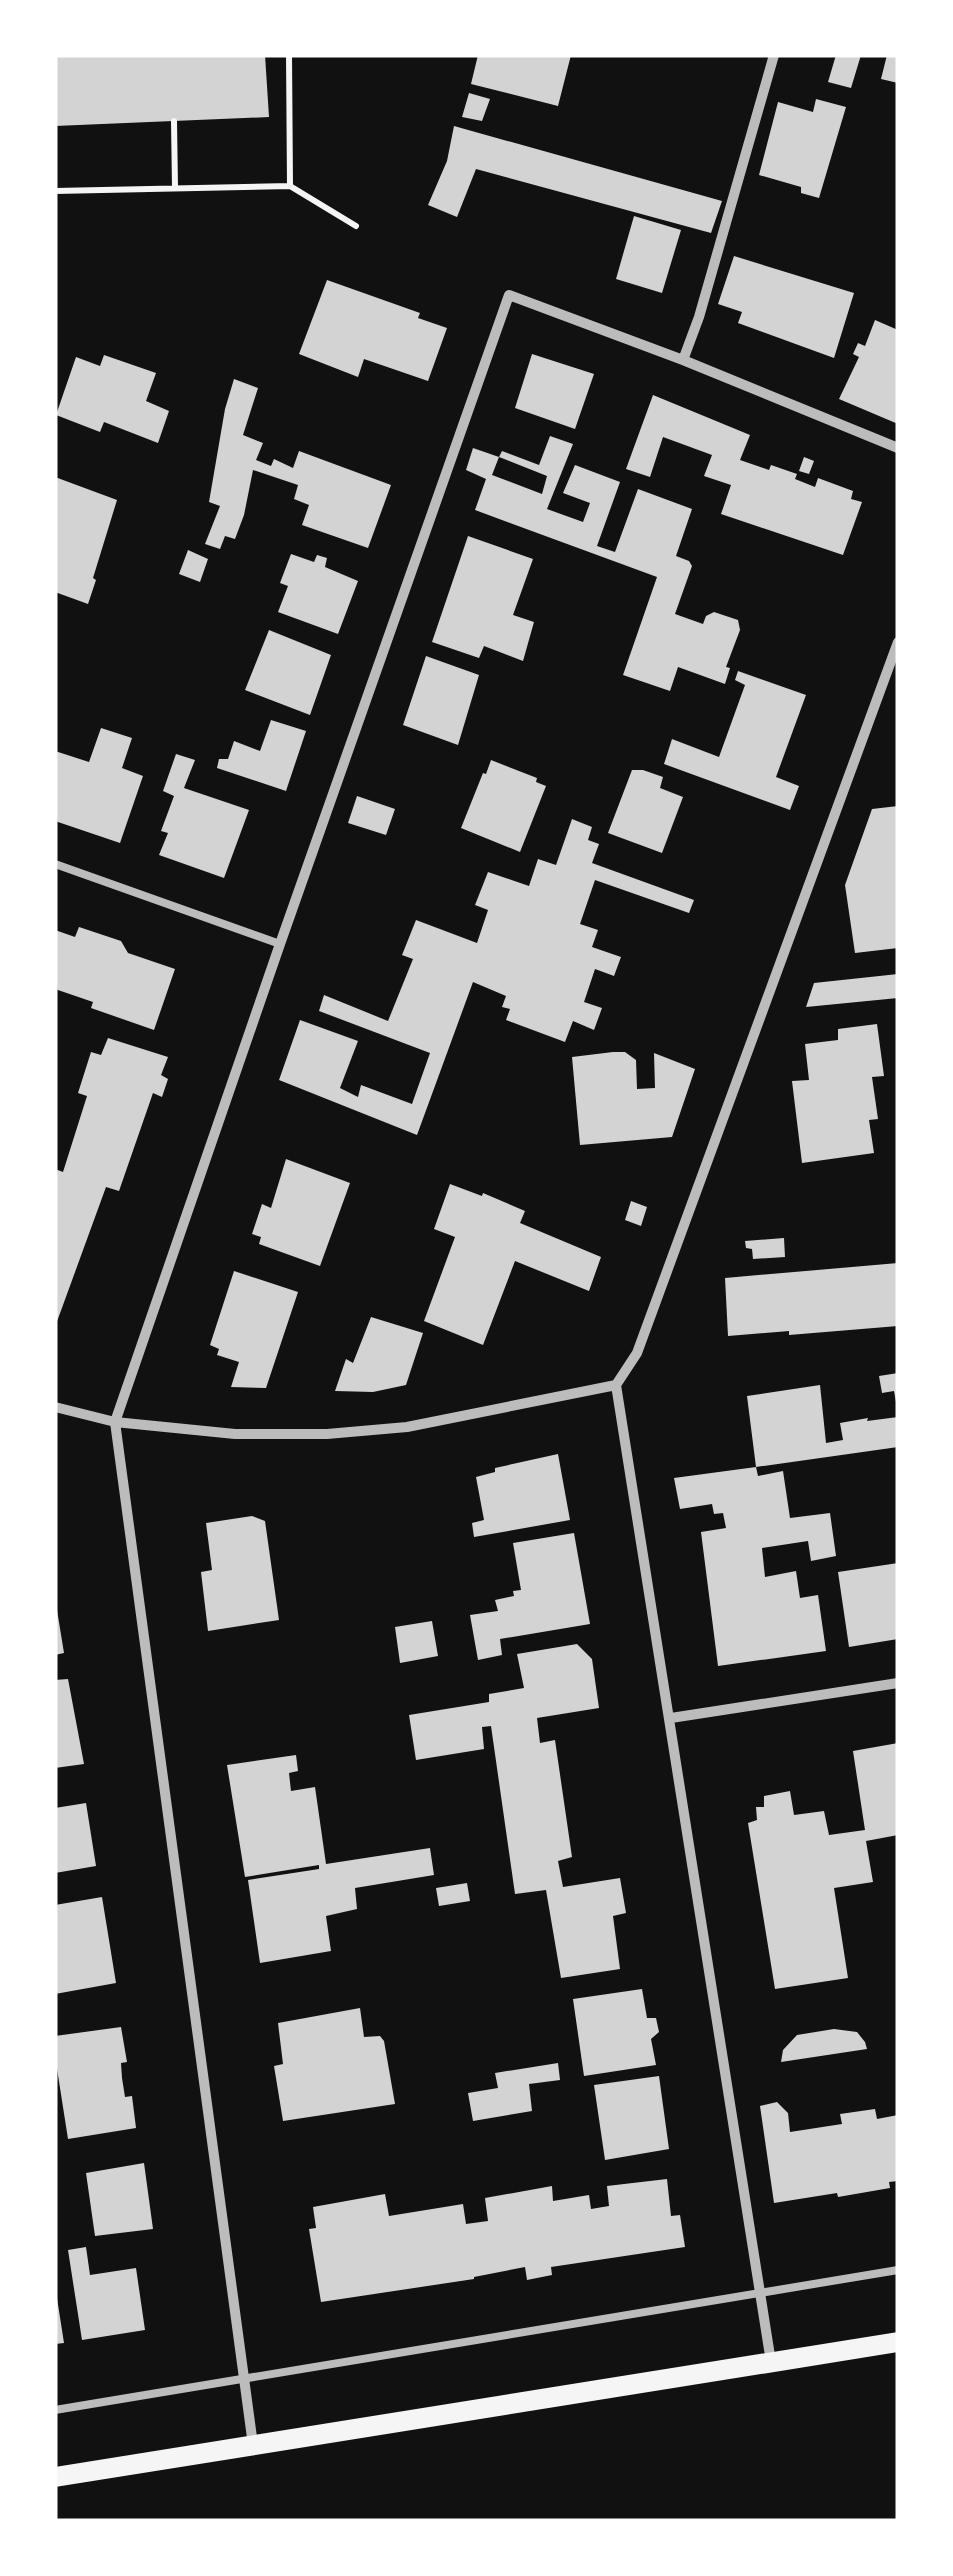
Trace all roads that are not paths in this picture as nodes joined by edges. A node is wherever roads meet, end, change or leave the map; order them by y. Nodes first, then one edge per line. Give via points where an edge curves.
1 (774, 55) edge
2 (683, 360) junction
3 (898, 448) edge
4 (898, 642) edge
5 (55, 864) edge
6 (280, 944) junction
7 (616, 1385) junction
8 (55, 1407) edge
9 (115, 1422) junction
10 (898, 1683) edge
11 (671, 1718) junction
12 (898, 2270) edge
13 (760, 2294) junction
14 (898, 2342) edge
15 (771, 2363) junction
16 (244, 2380) junction
17 (55, 2410) edge
18 (253, 2446) junction
19 (55, 2478) edge

1 - 2 street
2 - 3 street
2 - 6 street via 509,295
4 - 7 street via 637,1353
5 - 6 lane
6 - 9 street
7 - 9 street via 408,1427 327,1434 236,1434
7 - 11 street
8 - 9 street
9 - 16 street
10 - 11 street
11 - 13 street
12 - 13 lane
13 - 15 street
13 - 16 lane
14 - 15 main road
15 - 18 main road
16 - 17 lane
16 - 18 street
18 - 19 main road

